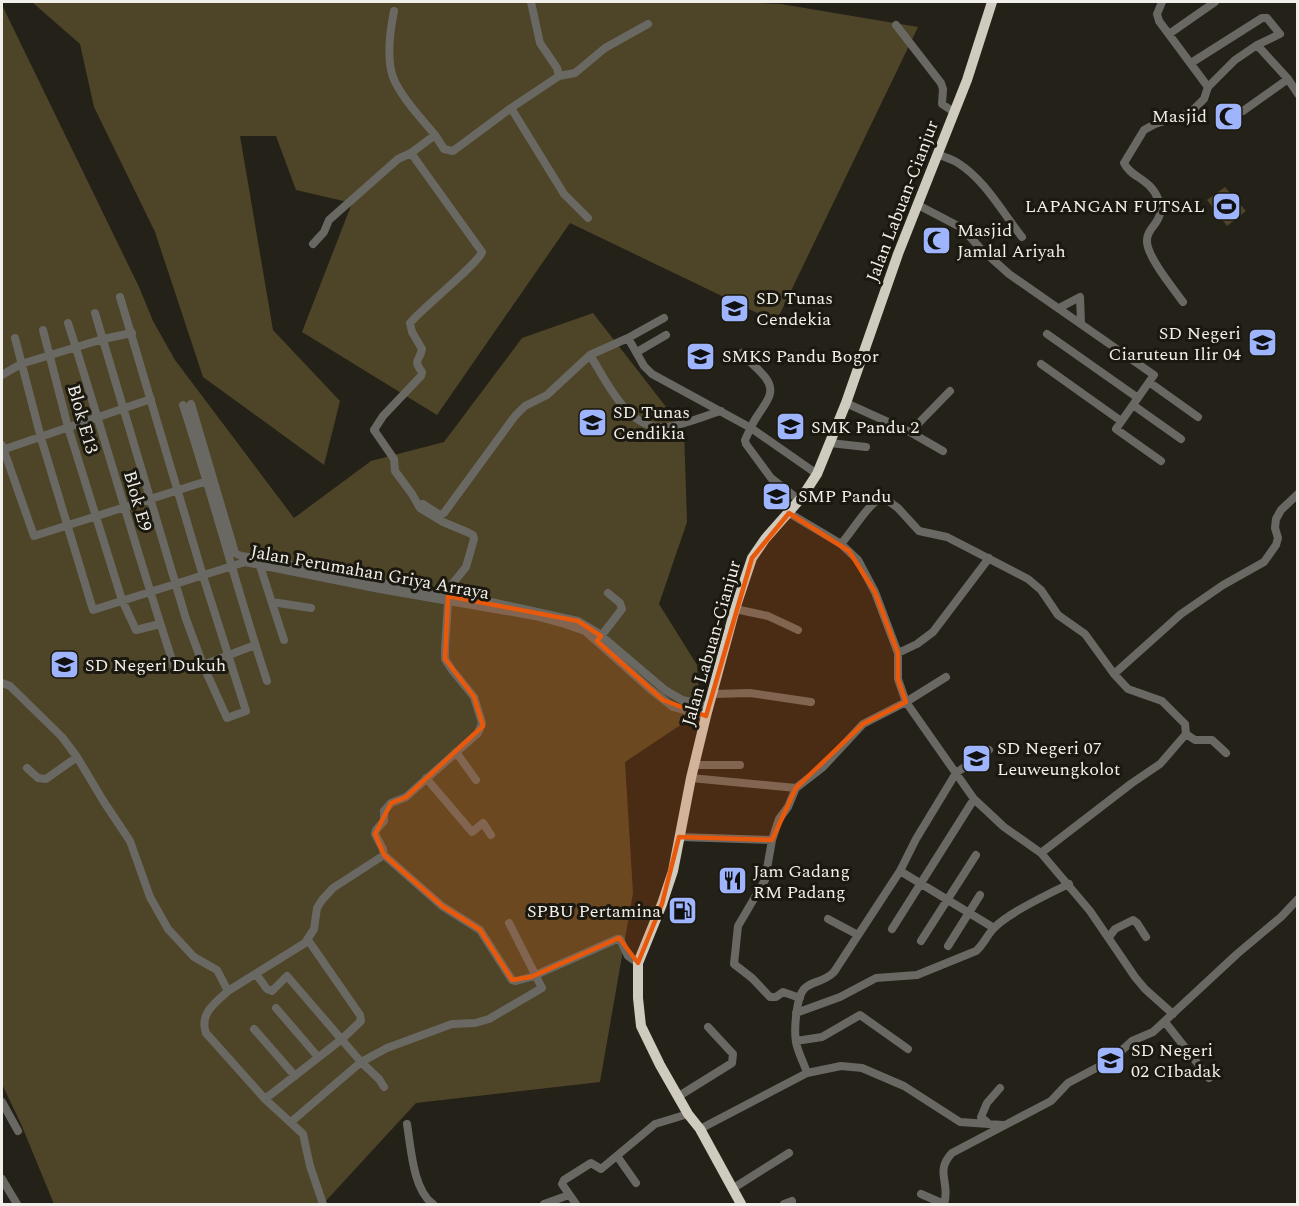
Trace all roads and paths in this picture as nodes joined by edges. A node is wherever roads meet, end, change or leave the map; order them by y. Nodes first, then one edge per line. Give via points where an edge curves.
1 (531, 2) edge
2 (992, 2) edge
3 (1162, 2) edge
4 (1215, 2) edge
5 (394, 11) dead end
6 (648, 24) dead end
7 (896, 25) dead end
8 (1169, 34) junction
9 (1257, 45) junction
10 (1191, 63) junction
11 (559, 76) junction
12 (1288, 79) junction
13 (1208, 87) junction
14 (1298, 94) edge
15 (511, 108) junction
16 (1243, 111) dead end
17 (954, 112) junction
18 (435, 135) junction
19 (411, 153) junction
20 (937, 154) junction
21 (918, 205) junction
22 (588, 218) dead end
23 (1022, 237) dead end
24 (313, 244) dead end
25 (120, 297) dead end
26 (1183, 302) dead end
27 (1059, 308) junction
28 (95, 313) dead end
29 (664, 318) dead end
30 (68, 323) dead end
31 (1081, 323) junction
32 (44, 330) dead end
33 (132, 333) junction
34 (1047, 334) dead end
35 (666, 335) dead end
36 (15, 338) dead end
37 (628, 338) junction
38 (103, 339) junction
39 (76, 347) junction
40 (637, 352) junction
41 (742, 352) dead end
42 (590, 355) junction
43 (50, 356) junction
44 (21, 364) junction
45 (1041, 364) dead end
46 (2, 375) edge
47 (1149, 382) junction
48 (950, 391) dead end
49 (151, 399) junction
50 (1135, 402) junction
51 (846, 403) junction
52 (122, 408) junction
53 (722, 411) junction
54 (98, 416) junction
55 (1198, 417) dead end
56 (1121, 421) junction
57 (68, 427) junction
58 (751, 428) junction
59 (910, 432) junction
60 (41, 438) junction
61 (1180, 439) dead end
62 (830, 443) junction
63 (866, 447) dead end
64 (2, 448) edge
65 (944, 451) dead end
66 (1161, 461) dead end
67 (817, 474) junction
68 (207, 481) junction
69 (177, 490) junction
70 (1298, 494) edge
71 (150, 499) junction
72 (799, 500) junction
73 (423, 504) dead end
74 (123, 507) junction
75 (789, 513) junction
76 (96, 516) junction
77 (68, 524) junction
78 (841, 544) junction
79 (989, 558) junction
80 (259, 562) junction
81 (232, 566) junction
82 (338, 575) junction
83 (203, 576) junction
84 (325, 578) junction
85 (388, 584) junction
86 (176, 585) junction
87 (395, 591) junction
88 (608, 593) dead end
89 (150, 594) junction
90 (448, 598) junction
91 (122, 600) junction
92 (272, 602) junction
93 (311, 608) dead end
94 (735, 609) junction
95 (160, 624) junction
96 (798, 630) dead end
97 (599, 639) junction
98 (284, 640) dead end
99 (255, 645) junction
100 (898, 653) junction
101 (228, 656) junction
102 (203, 665) junction
103 (1114, 674) junction
104 (946, 678) dead end
105 (267, 681) dead end
106 (2, 683) edge
107 (713, 694) junction
108 (811, 702) dead end
109 (906, 702) junction
110 (708, 711) junction
111 (1186, 734) junction
112 (988, 750) dead end
113 (456, 752) junction
114 (1226, 753) dead end
115 (77, 758) junction
116 (695, 765) junction
117 (740, 765) dead end
118 (27, 768) dead end
119 (956, 773) junction
120 (426, 778) junction
121 (691, 778) junction
122 (476, 780) dead end
123 (796, 788) junction
124 (974, 799) junction
125 (491, 835) dead end
126 (679, 837) junction
127 (772, 840) junction
128 (1041, 853) junction
129 (384, 855) junction
130 (976, 855) dead end
131 (900, 871) junction
132 (921, 883) junction
133 (1069, 884) junction
134 (980, 895) dead end
135 (947, 899) junction
136 (1298, 899) edge
137 (970, 913) junction
138 (828, 919) dead end
139 (509, 923) dead end
140 (994, 928) junction
141 (892, 929) dead end
142 (858, 935) junction
143 (1109, 937) junction
144 (1146, 937) dead end
145 (308, 940) junction
146 (921, 941) dead end
147 (948, 946) dead end
148 (638, 963) junction
149 (256, 974) junction
150 (537, 974) junction
151 (228, 991) junction
152 (800, 998) junction
153 (276, 1008) dead end
154 (796, 1013) junction
155 (1173, 1014) junction
156 (1165, 1022) junction
157 (708, 1027) dead end
158 (254, 1029) dead end
159 (342, 1039) junction
160 (796, 1041) junction
161 (908, 1049) dead end
162 (318, 1057) junction
163 (361, 1062) junction
164 (807, 1073) junction
165 (295, 1076) junction
166 (1209, 1078) dead end
167 (384, 1087) dead end
168 (1000, 1088) dead end
169 (679, 1096) junction
170 (265, 1099) junction
171 (2, 1102) edge
172 (688, 1114) junction
173 (291, 1122) junction
174 (988, 1122) junction
175 (407, 1124) dead end
176 (1005, 1125) junction
177 (700, 1129) junction
178 (18, 1131) dead end
179 (789, 1153) dead end
180 (617, 1156) junction
181 (2, 1179) edge
182 (636, 1183) dead end
183 (732, 1189) junction
184 (921, 1194) dead end
185 (569, 1195) junction
186 (15, 1204) edge
187 (323, 1204) edge
188 (433, 1204) edge
189 (544, 1204) edge
190 (576, 1204) edge
191 (741, 1204) edge
192 (944, 1204) edge

1 - 11 street via 540,43
2 - 17 highway, Jalan Labuan-Cianjur
3 - 8 street via 1159,21
4 - 8 street
5 - 18 street via 390,45 393,77
6 - 11 street via 605,48 575,73
7 - 17 street via 941,83 942,104
8 - 10 street
9 - 10 street via 1280,34 1267,18
9 - 12 street
9 - 13 street
10 - 13 street
11 - 15 street
12 - 14 street
12 - 16 street
13 - 26 street via 1204,99 1190,113 1144,130 1124,163 1151,187 1159,200 1160,217 1147,241
15 - 18 street via 453,151 444,149
15 - 22 street via 564,194
17 - 20 highway, Jalan Labuan-Cianjur
18 - 19 street
19 - 24 street via 398,159 332,216
19 - 90 street via 482,252 410,322 422,349 416,364 422,376 374,430 420,508 473,535 466,567 453,581
20 - 21 highway, Jalan Labuan-Cianjur
20 - 23 street via 957,162 980,182
21 - 27 street via 962,228 1009,274
21 - 51 highway, Jalan Labuan-Cianjur
25 - 33 street
27 - 31 street
27 - 31 street via 1080,297
28 - 38 street
29 - 37 street
30 - 39 street, Blok E9
31 - 47 street via 1154,375
32 - 43 street, Blok E13
33 - 38 street
33 - 49 street
34 - 50 street
35 - 40 street
36 - 44 street
37 - 40 street
37 - 42 street
38 - 39 street
38 - 52 street
39 - 43 street
39 - 54 street, Blok E9
40 - 53 street via 652,374
41 - 58 street via 771,390
42 - 53 street via 618,400 645,422 668,427
42 - 73 street via 547,395 515,416 444,513 440,515
43 - 44 street
43 - 57 street, Blok E13
44 - 46 street
44 - 60 street
45 - 56 street
47 - 50 street
47 - 55 street
48 - 59 street
49 - 52 street
49 - 69 street
50 - 56 street
50 - 61 street
51 - 59 street
51 - 62 highway, Jalan Labuan-Cianjur
52 - 54 street
52 - 71 street
53 - 58 street
54 - 57 street
54 - 74 street, Blok E9
56 - 66 street via 1116,429
57 - 60 street
57 - 76 street, Blok E13
58 - 67 street
58 - 72 street via 746,444 771,478
59 - 65 street
60 - 64 street
60 - 77 street
62 - 63 street
62 - 67 highway, Jalan Labuan-Cianjur
64 - 77 street via 34,536
67 - 72 highway, Jalan Labuan-Cianjur
68 - 69 street
68 - 80 street via 187,404 235,553
68 - 81 street
69 - 71 street
69 - 83 street
70 - 103 street via 1276,519 1278,538 1264,562 1181,614
71 - 74 street
71 - 86 street
72 - 75 highway, Jalan Labuan-Cianjur
74 - 76 street
74 - 89 street, Blok E9
75 - 78 street
75 - 94 highway, Jalan Labuan-Cianjur via 752,558
76 - 77 street
76 - 91 street, Blok E13
77 - 91 street, Jalan Perumahan Griya Arraya via 93,610
78 - 79 street via 867,510 883,498 919,531 947,537
78 - 100 street via 858,560
79 - 100 street via 933,632
79 - 103 street via 1041,590 1058,615 1085,634
80 - 81 street, Jalan Perumahan Griya Arraya
80 - 82 street
80 - 84 street, Jalan Perumahan Griya Arraya
80 - 92 street
81 - 83 street, Jalan Perumahan Griya Arraya
81 - 99 street
82 - 84 street
82 - 85 street
83 - 86 street, Jalan Perumahan Griya Arraya
83 - 101 street
84 - 87 street, Jalan Perumahan Griya Arraya
85 - 87 street
85 - 90 street
86 - 89 street, Jalan Perumahan Griya Arraya
86 - 102 street
87 - 90 street, Jalan Perumahan Griya Arraya
88 - 97 street via 622,609
89 - 91 street, Jalan Perumahan Griya Arraya
89 - 95 street, Blok E9
90 - 97 street, Jalan Perumahan Griya Arraya via 550,620
90 - 113 street via 445,659 474,697 482,723 478,733
91 - 95 street, Blok E13 via 136,630
92 - 93 street
92 - 98 street
94 - 96 street via 768,616
94 - 107 highway, Jalan Labuan-Cianjur
95 - 102 street, Blok E9 via 175,669
97 - 110 street, Jalan Perumahan Griya Arraya via 665,690
99 - 101 street
99 - 105 street
100 - 109 street via 898,680
101 - 102 street
101 - 102 street via 246,711 227,718
103 - 111 street via 1128,689 1162,701 1185,724
104 - 109 street
106 - 115 street via 20,695
107 - 108 street via 750,693
107 - 110 highway, Jalan Labuan-Cianjur
109 - 119 street
109 - 123 street via 863,724 823,767
110 - 116 highway, Jalan Labuan-Cianjur
111 - 114 street via 1195,740 1212,740
111 - 128 street via 1160,764
112 - 119 street
113 - 120 street
113 - 122 street
115 - 118 street via 46,779
115 - 151 street via 130,841 162,921 194,957 217,970
116 - 117 street
116 - 121 highway, Jalan Labuan-Cianjur
119 - 124 street
119 - 131 street
120 - 125 street via 472,832 483,823
120 - 129 street via 406,796 391,802 384,812 384,821 375,834
121 - 123 street
121 - 126 highway, Jalan Labuan-Cianjur
123 - 127 street
124 - 128 street
124 - 132 street
126 - 127 street
126 - 148 highway, Jalan Labuan-Cianjur via 673,871
127 - 152 street via 765,880 738,926 734,964 770,997 783,992
128 - 133 street
129 - 145 street via 333,888 322,900
129 - 150 street via 442,906 480,930 512,980
130 - 135 street
131 - 132 street
131 - 142 street
132 - 135 street
132 - 141 street
133 - 140 street
133 - 143 street
134 - 137 street
135 - 137 street
135 - 146 street
136 - 155 street
137 - 140 street
137 - 147 street
138 - 142 street
139 - 150 street
140 - 154 street via 976,951 917,975 876,978
142 - 152 street via 834,972 823,981 808,985
143 - 144 street via 1115,928 1133,920
143 - 155 street via 1140,983
145 - 149 street
145 - 159 street via 362,1018
148 - 150 street via 617,939
148 - 169 highway, Jalan Labuan-Cianjur via 641,1026
149 - 151 street
149 - 159 street via 272,991 287,976
150 - 163 street via 542,988 489,1019 452,1023
151 - 170 street via 208,1011 203,1026 217,1048
152 - 154 street
153 - 162 street
154 - 160 street
155 - 156 street
156 - 166 street
156 - 176 street via 1132,1041 1106,1065 1068,1083 1051,1101
157 - 169 street via 733,1054 732,1063
158 - 165 street
159 - 162 street
159 - 163 street
160 - 161 street via 822,1037 860,1015
160 - 164 street
162 - 165 street
163 - 167 street
163 - 173 street
164 - 174 street via 841,1066 862,1068 904,1086 960,1122
164 - 177 street
165 - 170 street
168 - 174 street via 984,1108 981,1117
169 - 172 highway, Jalan Labuan-Cianjur
170 - 173 street
171 - 178 street
172 - 177 highway, Jalan Labuan-Cianjur
172 - 180 street via 655,1124
173 - 187 street via 305,1140
174 - 176 street
175 - 188 street via 419,1186
176 - 192 street via 948,1158 942,1168 948,1192
177 - 183 highway, Jalan Labuan-Cianjur
179 - 183 street
180 - 182 street
180 - 185 street via 601,1169 591,1163 564,1180 562,1184
181 - 186 street
183 - 191 highway, Jalan Labuan-Cianjur
184 - 192 street
185 - 189 street
185 - 190 street

